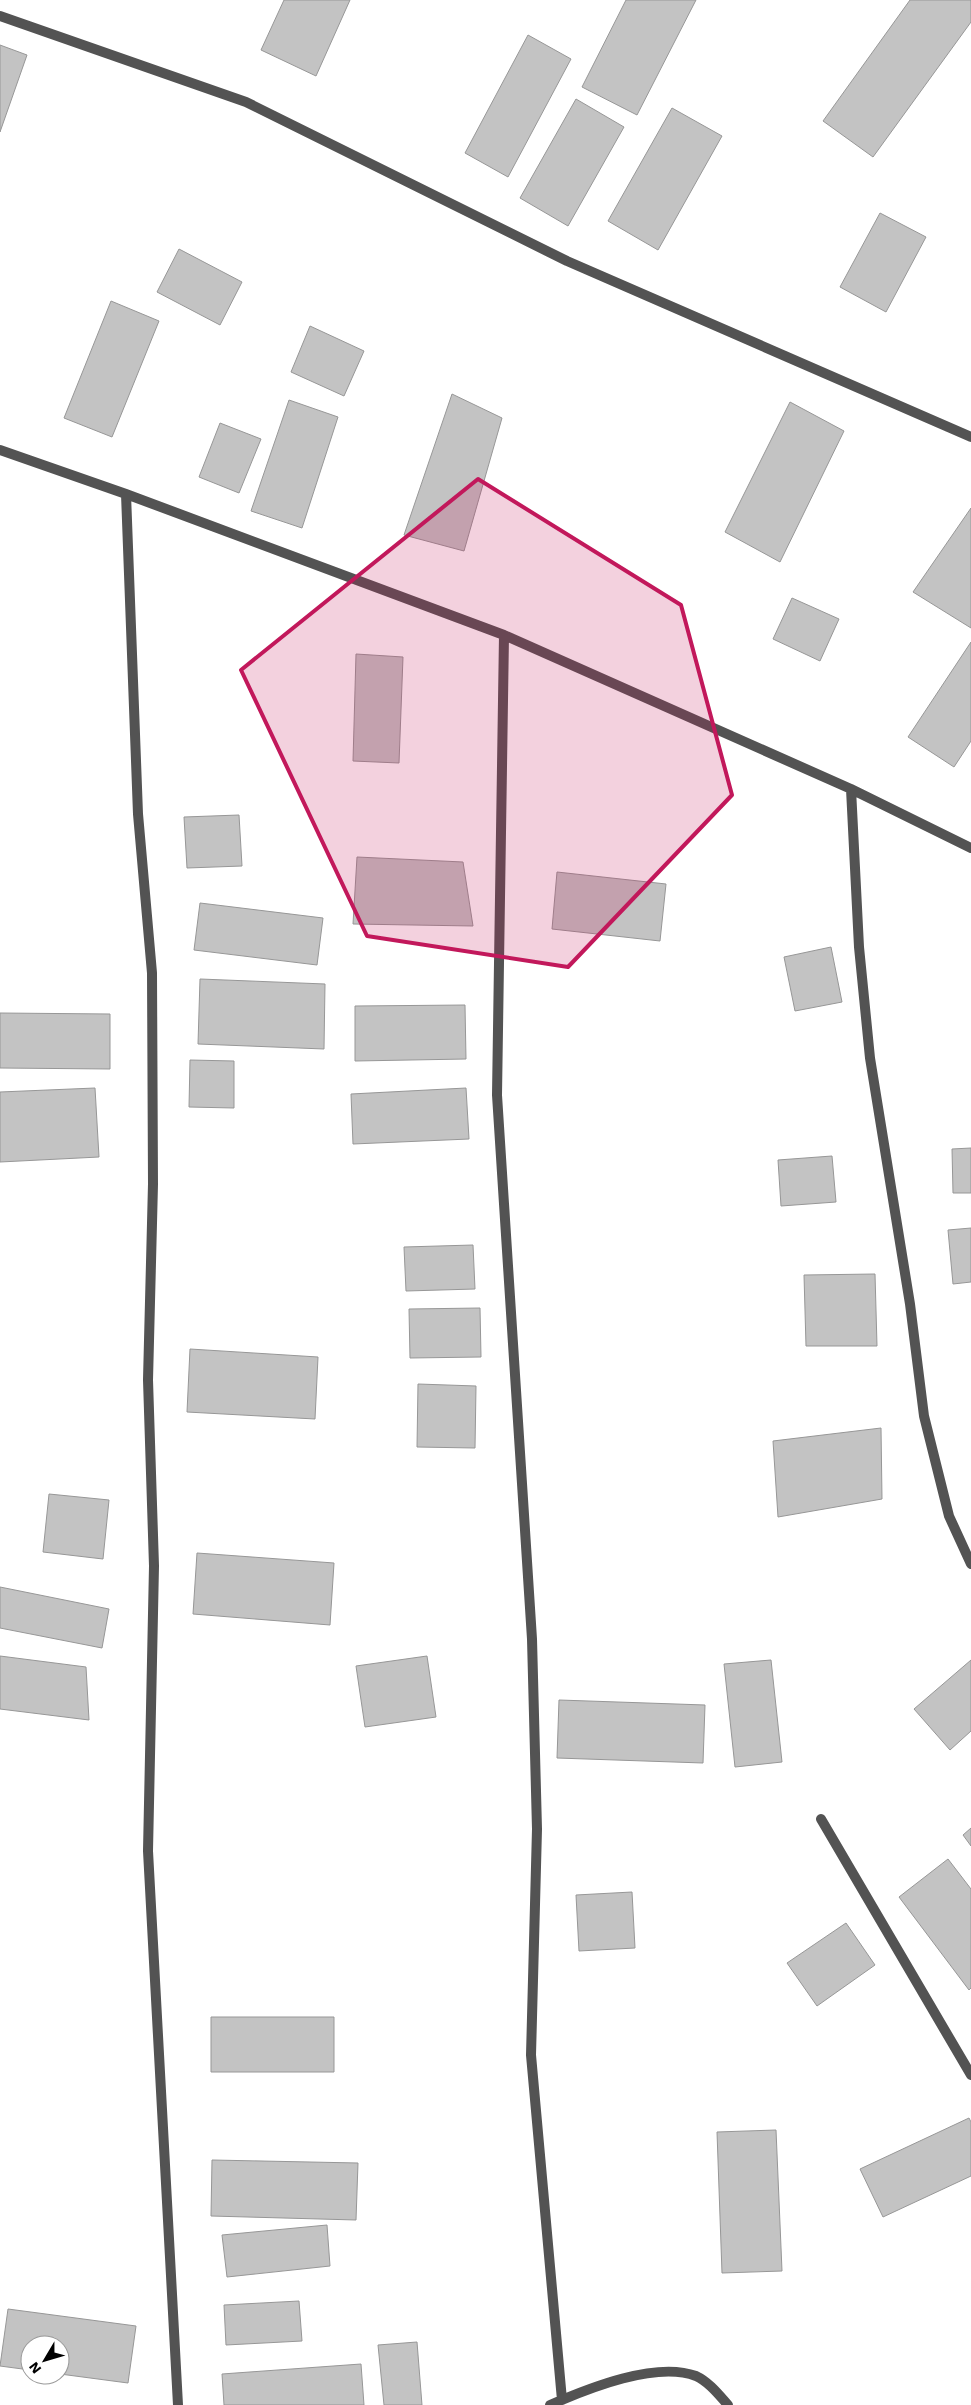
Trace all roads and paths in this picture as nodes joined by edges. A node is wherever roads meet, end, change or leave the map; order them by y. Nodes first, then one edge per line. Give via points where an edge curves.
1 (0, 16) edge
2 (971, 437) edge
3 (0, 450) edge
4 (126, 494) junction
5 (504, 635) junction
6 (851, 788) junction
7 (971, 848) edge
8 (971, 1564) edge
9 (821, 1819) dead end
10 (971, 2075) edge
11 (562, 2400) junction
12 (178, 2405) edge
13 (550, 2405) edge
14 (728, 2405) edge

1 - 2 street via 246,102 567,261
3 - 4 street
4 - 5 street
4 - 12 street via 138,814 152,973 153,1184 148,1380 154,1566 148,1851
5 - 6 street
5 - 11 street via 497,1095 532,1639 537,1828 531,2055
6 - 7 street
6 - 8 street via 859,947 870,1058 910,1304 924,1416 949,1516
9 - 10 street
11 - 13 street
11 - 14 street via 634,2375 668,2370 697,2377

